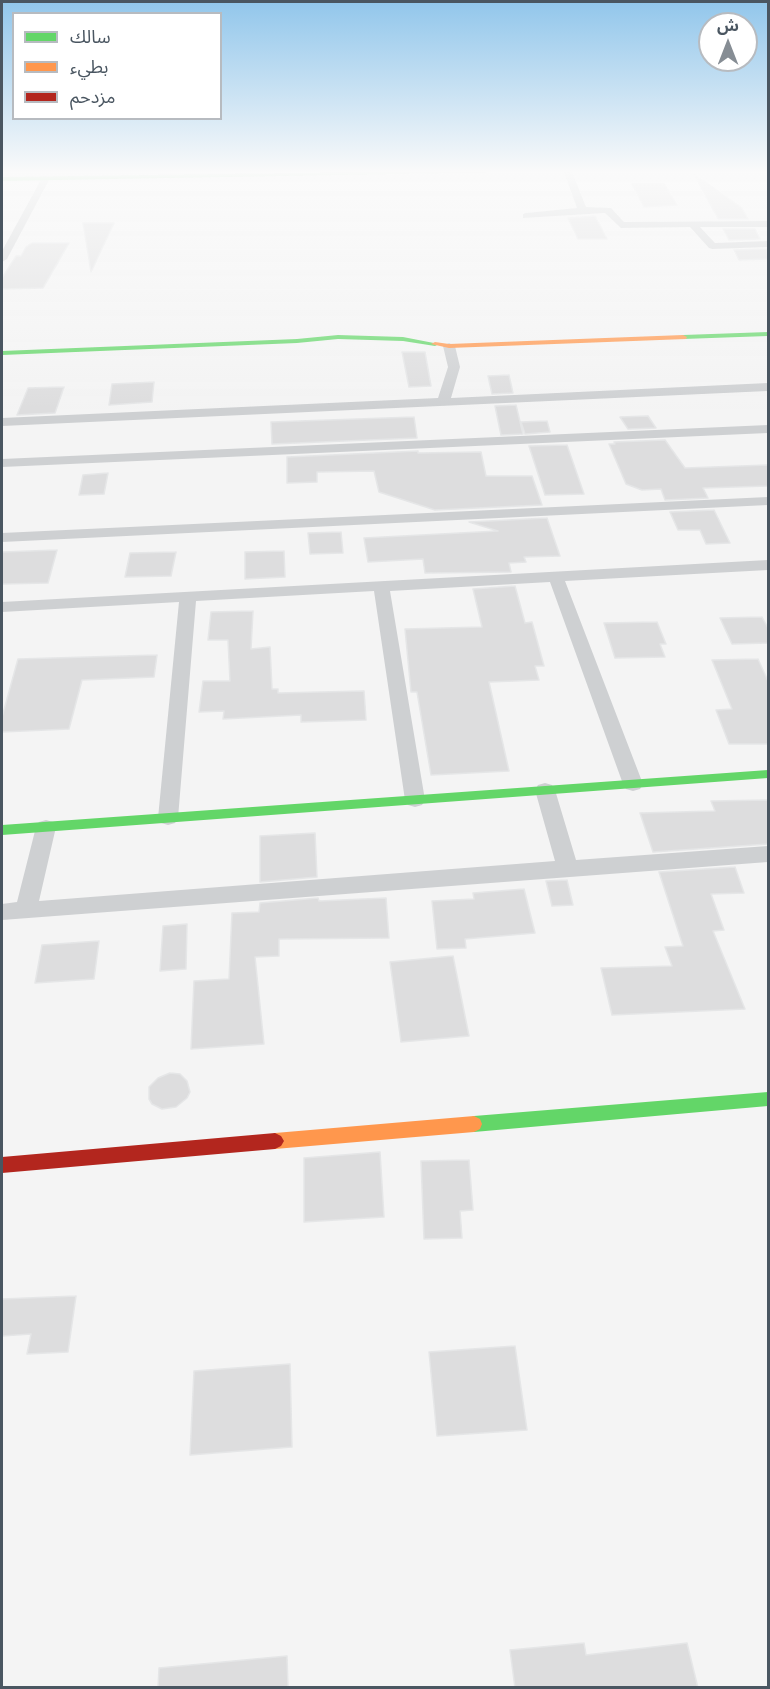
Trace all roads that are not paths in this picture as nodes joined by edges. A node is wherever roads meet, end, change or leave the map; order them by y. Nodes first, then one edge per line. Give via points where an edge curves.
1 (768, 334) edge
2 (449, 346) junction
3 (2, 353) edge
4 (768, 387) edge
5 (443, 403) junction
6 (2, 422) edge
7 (768, 429) edge
8 (2, 464) edge
9 (768, 501) edge
10 (2, 538) edge
11 (768, 565) edge
12 (556, 577) junction
13 (381, 586) junction
14 (188, 597) junction
15 (4, 607) edge
16 (2, 624) edge
17 (768, 774) edge
18 (633, 784) junction
19 (545, 790) junction
20 (415, 800) junction
21 (168, 818) junction
22 (46, 827) junction
23 (2, 830) edge
24 (768, 854) edge
25 (568, 868) junction
26 (26, 910) junction
27 (2, 912) edge
28 (768, 1099) edge
29 (2, 1166) edge

1 - 2 main road
2 - 3 main road via 404,339 338,337
2 - 5 street via 454,367
4 - 5 street
5 - 6 street
7 - 8 street
9 - 10 street
11 - 12 street
12 - 13 street
12 - 18 street
13 - 14 street
13 - 20 street
14 - 15 street
14 - 21 street
15 - 16 street
17 - 18 main road
18 - 19 main road
19 - 20 main road
19 - 25 street
20 - 21 main road
21 - 22 main road
22 - 23 main road
22 - 26 street
24 - 25 street
25 - 26 street
26 - 27 street
28 - 29 main road

